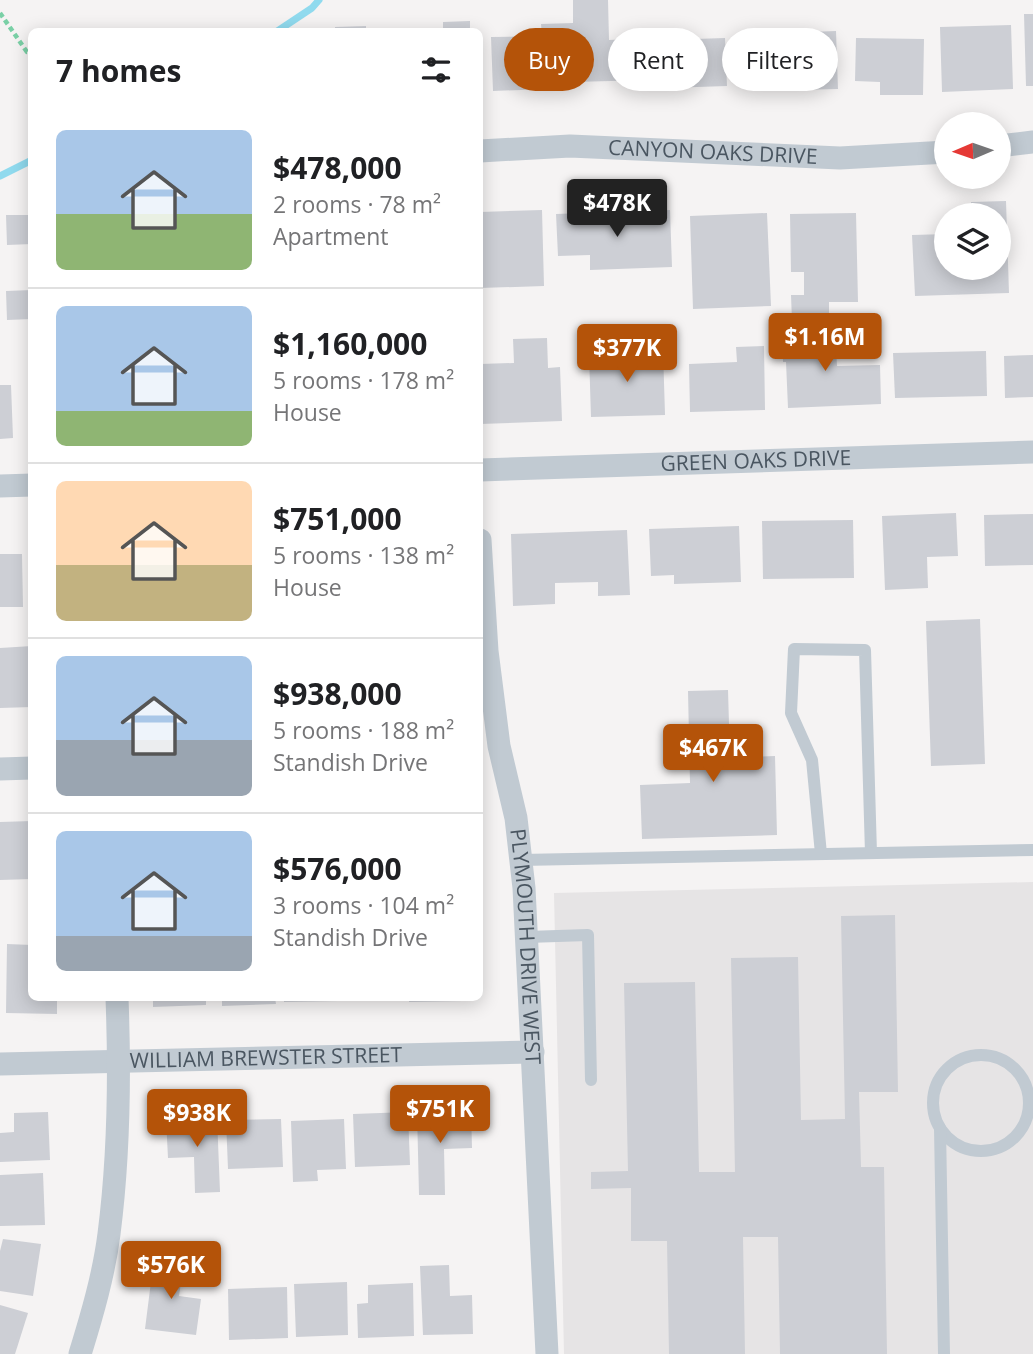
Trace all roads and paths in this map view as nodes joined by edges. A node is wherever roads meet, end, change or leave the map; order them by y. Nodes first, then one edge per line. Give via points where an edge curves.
1 (0, 13) edge
2 (28, 52) edge
3 (1033, 142) edge
4 (1012, 144) edge
5 (483, 151) edge
6 (934, 153) edge
7 (1033, 452) edge
8 (483, 470) edge
9 (28, 485) edge
10 (0, 486) edge
11 (483, 588) edge
12 (489, 746) edge
13 (28, 768) edge
14 (0, 769) edge
15 (1033, 850) edge
16 (871, 853) junction
17 (821, 854) junction
18 (521, 860) junction
19 (527, 937) junction
20 (117, 1001) edge
21 (533, 1052) junction
22 (119, 1061) junction
23 (0, 1064) edge
24 (591, 1080) dead end
25 (940, 1128) junction
26 (80, 1354) edge
27 (547, 1354) edge
28 (944, 1354) edge

1 - 2 path
3 - 4 street
5 - 6 street, CANYON OAKS DRIVE via 570,146 840,158
7 - 8 street, GREEN OAKS DRIVE
9 - 10 street
11 - 12 street, PLYMOUTH DRIVE WEST
12 - 18 street, PLYMOUTH DRIVE WEST via 516,818
13 - 14 street
15 - 16 lane
16 - 17 lane
16 - 17 lane via 865,650 794,649 791,713 812,760
17 - 18 lane
18 - 19 street, PLYMOUTH DRIVE WEST
19 - 21 street, PLYMOUTH DRIVE WEST
19 - 24 lane via 588,935
20 - 22 street
21 - 22 street, WILLIAM BREWSTER STREET
21 - 27 street, PLYMOUTH DRIVE WEST
22 - 23 street, WILLIAM BREWSTER STREET
22 - 26 street via 109,1235
25 - 25 lane via 934,1096 950,1066 980,1054 997,1057 1022,1076 1028,1090 1026,1121 1007,1144 978,1151 963,1147
25 - 28 lane

